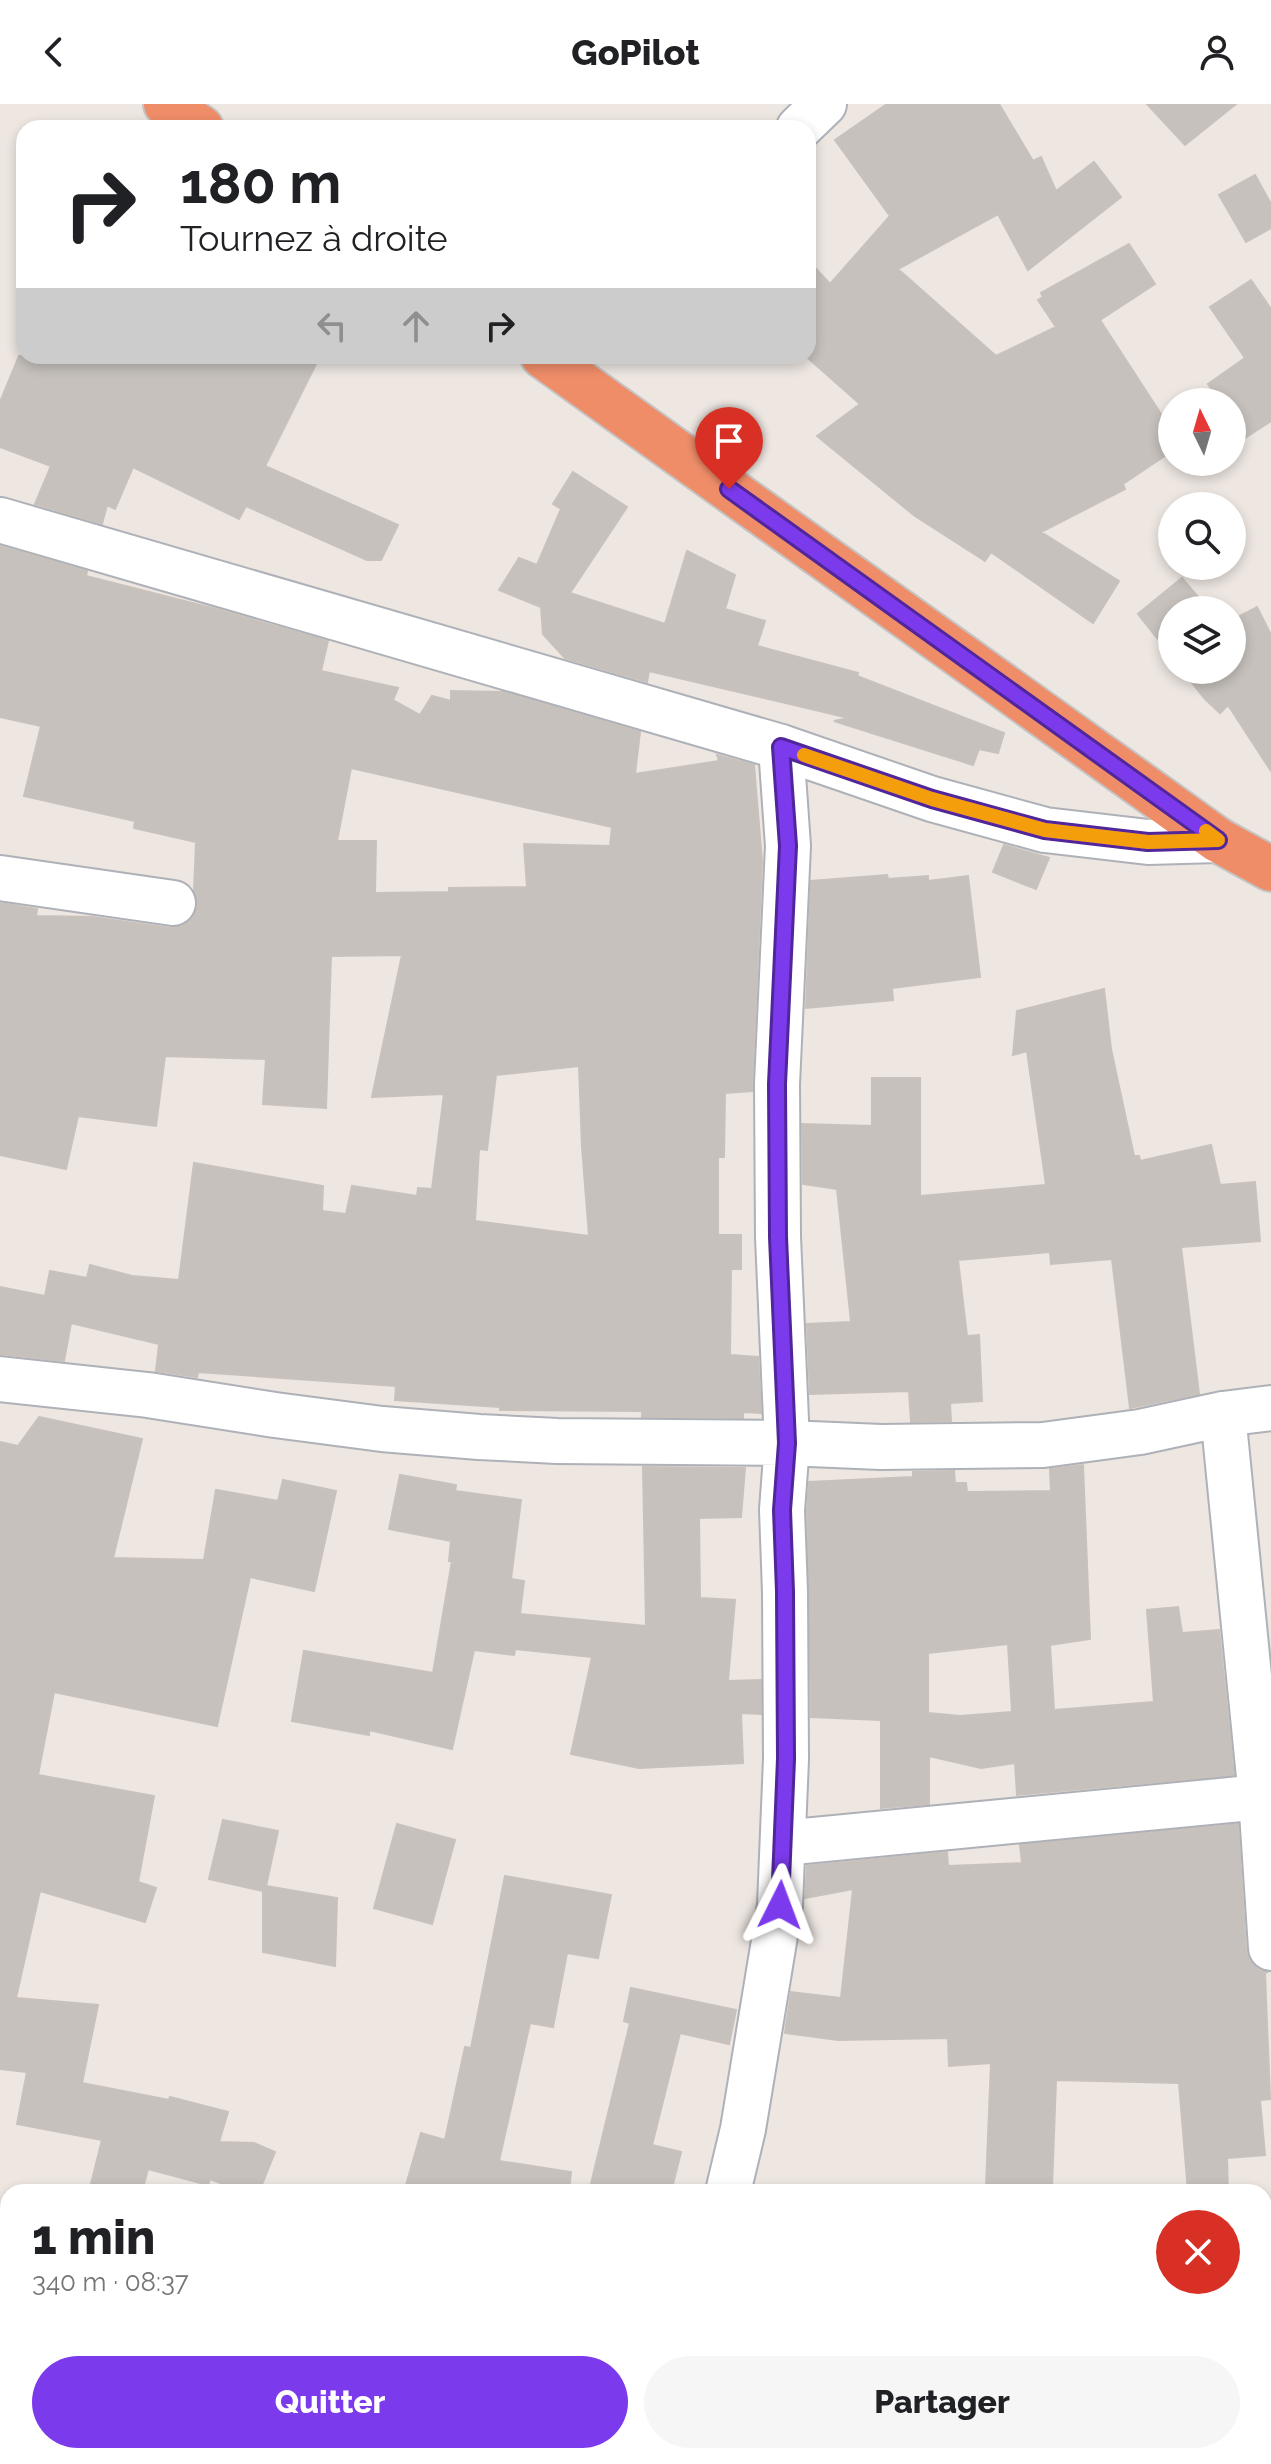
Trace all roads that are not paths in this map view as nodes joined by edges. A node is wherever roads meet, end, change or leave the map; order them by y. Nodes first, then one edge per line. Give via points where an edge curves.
1 (166, 104) edge
2 (824, 104) edge
3 (189, 120) edge
4 (807, 120) edge
5 (558, 364) edge
6 (0, 520) edge
7 (781, 747) junction
8 (1218, 840) junction
9 (1271, 869) edge
10 (0, 878) edge
11 (173, 903) dead end
12 (0, 1379) edge
13 (1271, 1408) edge
14 (1223, 1414) junction
15 (787, 1443) junction
16 (1261, 1797) junction
17 (783, 1843) junction
18 (1271, 1948) edge
19 (730, 2184) edge

1 - 3 highway
2 - 4 street
5 - 8 highway
6 - 7 street
7 - 8 street via 932,799 1045,830 1148,842
7 - 15 street via 788,846 777,1084 778,1221
8 - 9 highway
10 - 11 street
12 - 15 street via 479,1437
13 - 14 street
14 - 15 street via 1043,1445
14 - 16 street
15 - 17 street via 782,1510
16 - 17 street
16 - 18 street
17 - 19 street via 780,1905

